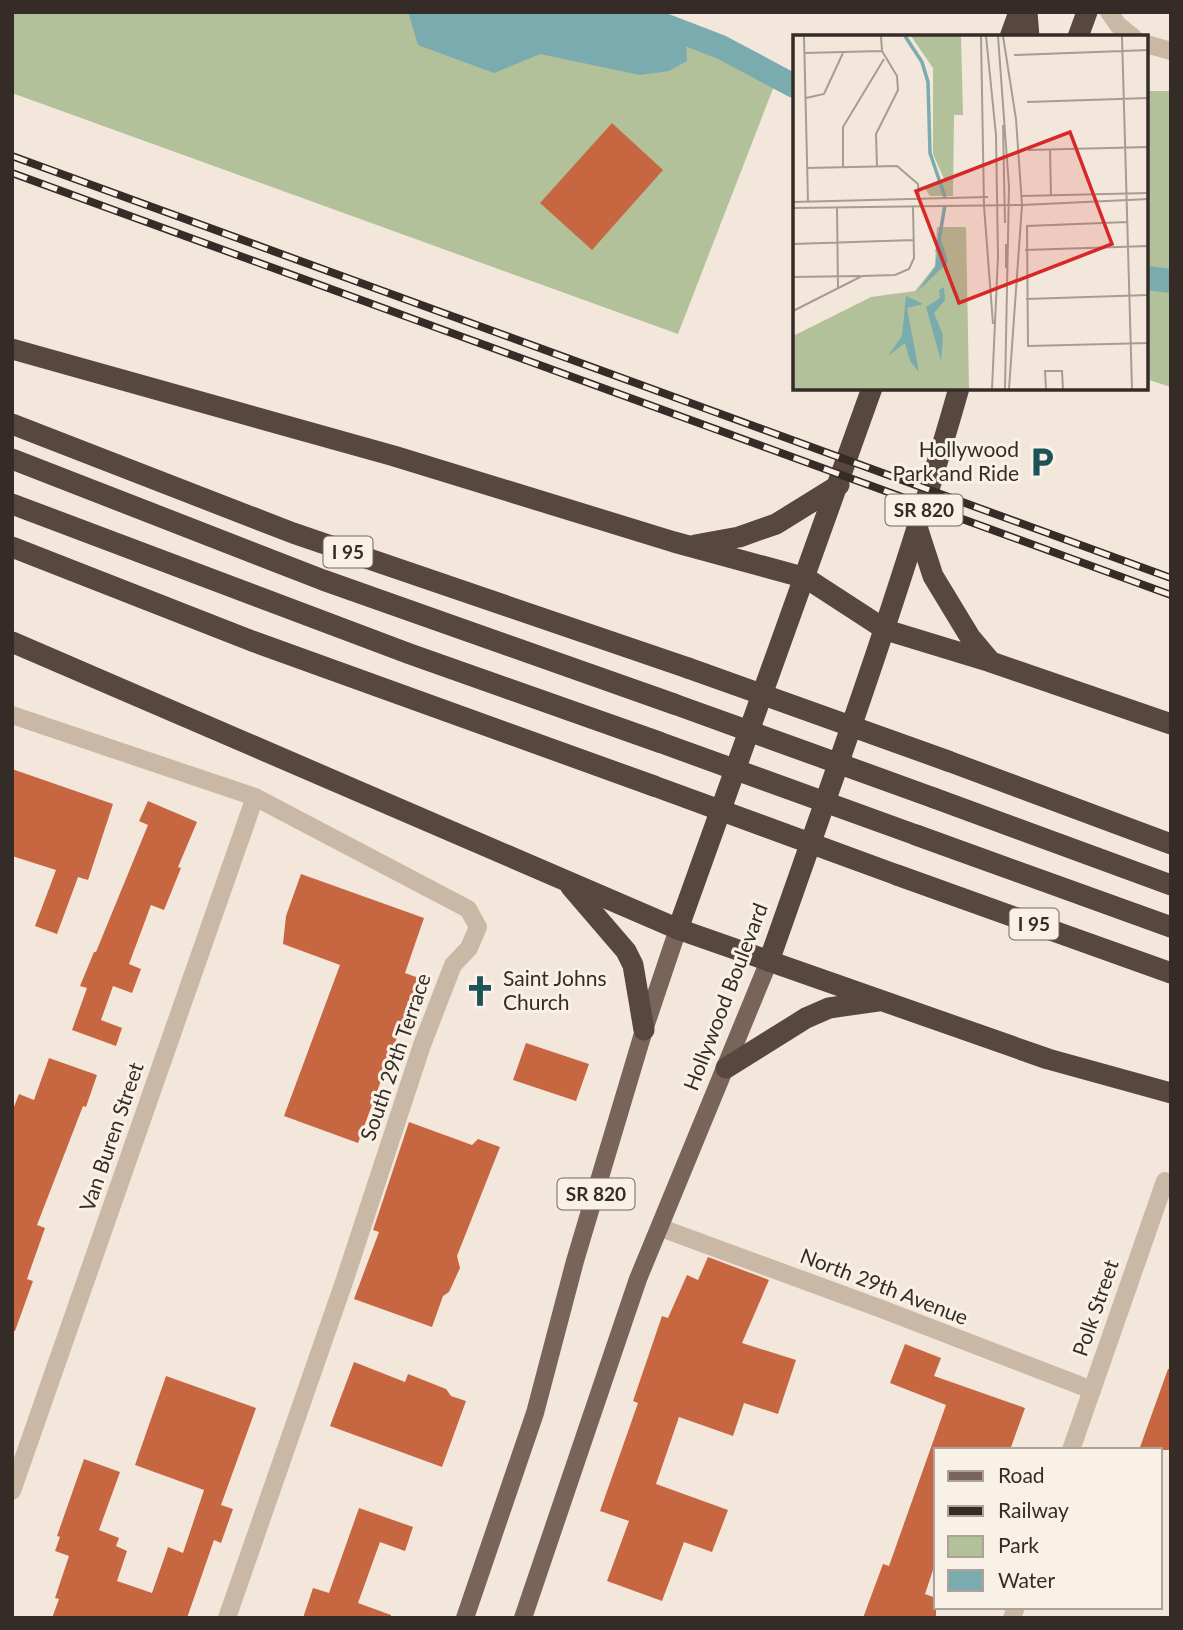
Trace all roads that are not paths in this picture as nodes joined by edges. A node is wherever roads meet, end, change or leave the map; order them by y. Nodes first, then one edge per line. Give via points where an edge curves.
1 (1019, 12) edge
2 (1027, 12) edge
3 (1087, 12) edge
4 (1109, 12) edge
5 (1011, 35) edge
6 (1029, 35) edge
7 (1079, 35) edge
8 (1130, 35) edge
9 (1148, 45) edge
10 (1171, 51) edge
11 (12, 349) edge
12 (871, 390) edge
13 (958, 390) edge
14 (12, 424) edge
15 (12, 459) edge
16 (839, 485) junction
17 (12, 504) edge
18 (918, 530) junction
19 (690, 546) junction
20 (12, 547) edge
21 (806, 578) junction
22 (886, 630) junction
23 (12, 642) edge
24 (991, 662) junction
25 (12, 715) edge
26 (1171, 724) edge
27 (255, 797) junction
28 (1171, 844) edge
29 (564, 881) junction
30 (1171, 884) edge
31 (1171, 927) edge
32 (678, 929) junction
33 (769, 961) junction
34 (1171, 973) edge
35 (883, 1001) junction
36 (644, 1030) junction
37 (726, 1068) junction
38 (1171, 1093) edge
39 (1165, 1181) dead end
40 (660, 1228) junction
41 (1092, 1390) junction
42 (1072, 1448) edge
43 (12, 1491) edge
44 (227, 1618) edge
45 (465, 1618) edge
46 (523, 1618) edge

1 - 5 highway
2 - 6 highway
3 - 7 highway
4 - 8 street
9 - 10 street
11 - 19 highway
12 - 16 highway, SR 820
13 - 18 highway, Hollywood Boulevard / SR 820
14 - 28 highway, I 95, bridge via 293,533 688,668
15 - 30 highway, bridge via 323,580
16 - 19 highway via 776,524
16 - 21 highway, SR 820
17 - 31 highway, bridge via 410,654
18 - 22 highway, Hollywood Boulevard / SR 820
18 - 24 highway via 933,576
19 - 21 highway
20 - 34 highway, I 95, bridge via 253,641
21 - 22 highway
21 - 32 highway, SR 820
22 - 24 highway
22 - 33 highway, Hollywood Boulevard / SR 820
23 - 29 highway
24 - 26 highway
25 - 27 street, South 29th Terrace
27 - 43 street, Van Buren Street
27 - 44 street, South 29th Terrace via 468,909 478,927 469,948 453,965 422,1045
29 - 32 highway
29 - 36 highway via 626,951 633,965
32 - 33 highway
32 - 36 main road, SR 820
33 - 35 highway
33 - 37 main road, Hollywood Boulevard / SR 820
35 - 37 highway via 829,1008
35 - 38 highway via 1048,1059
36 - 45 main road, SR 820 via 535,1413
37 - 40 main road, Hollywood Boulevard / SR 820
39 - 41 street, Polk Street
40 - 41 street, North 29th Avenue
40 - 46 main road, Hollywood Boulevard / SR 820 via 638,1279
41 - 42 street, Polk Street

